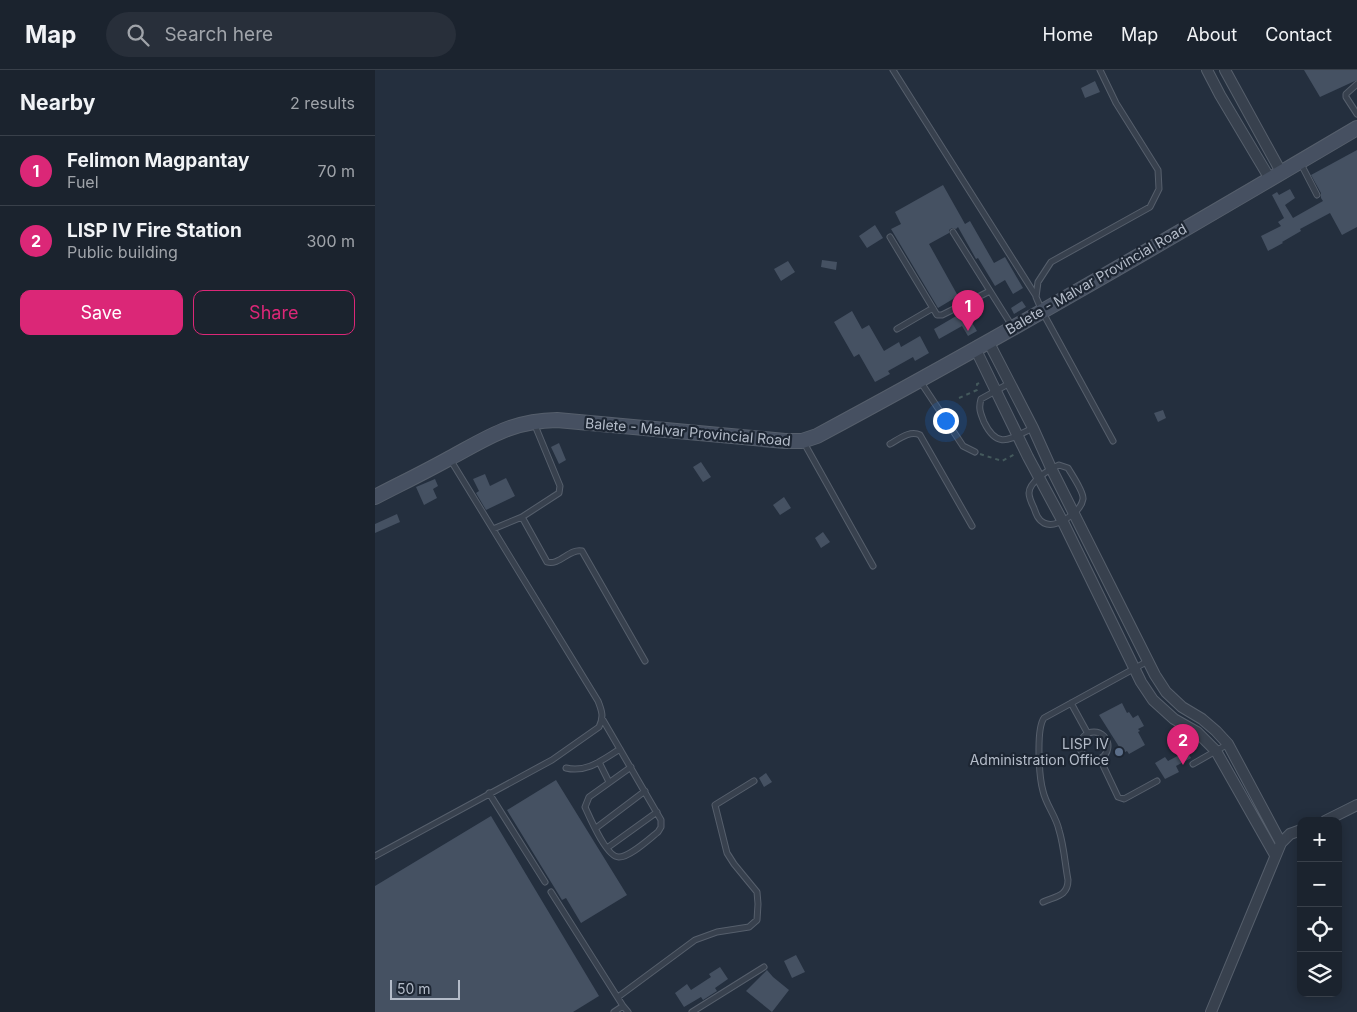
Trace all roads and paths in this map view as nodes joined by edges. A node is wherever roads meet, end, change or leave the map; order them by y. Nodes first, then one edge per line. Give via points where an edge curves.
1 (893, 70) edge
2 (1100, 70) edge
3 (1207, 70) edge
4 (1225, 70) edge
5 (1357, 84) edge
6 (1357, 114) edge
7 (1357, 128) edge
8 (1299, 162) junction
9 (1276, 175) junction
10 (1317, 195) dead end
11 (953, 232) dead end
12 (890, 237) dead end
13 (990, 291) junction
14 (1036, 296) junction
15 (933, 308) junction
16 (1042, 311) junction
17 (1012, 327) junction
18 (897, 329) dead end
19 (988, 341) junction
20 (975, 348) junction
21 (919, 381) junction
22 (1010, 382) junction
23 (995, 391) junction
24 (533, 422) junction
25 (1033, 428) junction
26 (1017, 435) junction
27 (802, 441) junction
28 (1113, 441) dead end
29 (890, 444) dead end
30 (1024, 449) junction
31 (975, 452) joint
32 (450, 458) junction
33 (1051, 468) junction
34 (1040, 478) junction
35 (375, 497) edge
36 (1074, 513) junction
37 (522, 517) junction
38 (1063, 522) junction
39 (972, 526) dead end
40 (493, 529) junction
41 (873, 566) dead end
42 (1147, 660) junction
43 (645, 661) dead end
44 (1134, 669) junction
45 (1071, 704) junction
46 (603, 720) junction
47 (1088, 734) junction
48 (1228, 744) junction
49 (620, 749) junction
50 (1216, 751) junction
51 (1100, 759) junction
52 (599, 762) junction
53 (1193, 764) dead end
54 (631, 767) junction
55 (566, 768) dead end
56 (754, 781) dead end
57 (1157, 781) dead end
58 (609, 782) junction
59 (645, 791) junction
60 (489, 794) junction
61 (1357, 805) edge
62 (657, 812) junction
63 (1333, 817) edge
64 (595, 828) junction
65 (1297, 831) edge
66 (1281, 843) junction
67 (607, 848) junction
68 (1275, 855) junction
69 (375, 856) edge
70 (545, 882) dead end
71 (551, 892) dead end
72 (1043, 902) dead end
73 (764, 967) dead end
74 (618, 997) junction
75 (623, 1006) junction
76 (614, 1012) edge
77 (628, 1012) edge
78 (692, 1012) edge
79 (1211, 1012) edge

1 - 14 lane
2 - 14 lane via 1116,103 1158,170 1159,189 1150,206 1051,262 1038,282
3 - 9 street via 1220,95
4 - 9 street
5 - 6 lane via 1346,97
7 - 8 main road, Balete - Malvar Provincial Road
8 - 9 main road, Balete - Malvar Provincial Road
8 - 10 lane
9 - 16 main road, Balete - Malvar Provincial Road
11 - 13 lane
12 - 15 lane
13 - 15 lane via 942,315 937,315
13 - 17 lane
14 - 16 lane
15 - 18 lane
16 - 17 main road, Balete - Malvar Provincial Road
16 - 28 lane
17 - 19 main road, Balete - Malvar Provincial Road
19 - 20 main road, Balete - Malvar Provincial Road
19 - 22 street
20 - 21 main road, Balete - Malvar Provincial Road
20 - 23 street
21 - 27 main road, Balete - Malvar Provincial Road
21 - 31 lane via 963,446
22 - 23 lane
22 - 25 street
23 - 26 street
23 - 26 lane via 981,399 979,405 990,434 1004,440
24 - 27 main road, Balete - Malvar Provincial Road via 557,420
24 - 32 main road, Balete - Malvar Provincial Road via 488,436
24 - 37 lane via 561,489
25 - 26 lane
25 - 33 street
26 - 30 street
27 - 41 lane
29 - 39 lane via 911,434 920,435
30 - 31 path via 1002,461
30 - 34 street
32 - 35 main road, Balete - Malvar Provincial Road
32 - 40 lane
33 - 34 lane
33 - 36 street
33 - 36 lane via 1059,465 1069,468 1083,500
34 - 38 street
34 - 38 lane via 1032,484 1029,494 1038,519 1052,525
36 - 38 lane
36 - 42 street
37 - 40 lane
37 - 43 lane via 547,562 582,551
38 - 44 street
40 - 46 lane via 598,701
42 - 44 lane
42 - 48 street via 1166,692
44 - 45 lane
44 - 50 street via 1153,700 1197,732
45 - 47 lane
45 - 72 lane via 1044,718 1040,724 1043,791 1057,820 1068,880 1065,893
46 - 49 lane
46 - 60 lane via 599,727 552,760
47 - 51 lane via 1081,741 1081,752 1089,759
47 - 51 lane via 1099,733 1107,741 1107,751
48 - 50 lane
48 - 66 street
49 - 52 lane
49 - 54 lane
50 - 53 lane
50 - 68 street
51 - 57 lane via 1118,797 1124,799
52 - 55 lane via 583,770
52 - 58 lane
54 - 58 lane
54 - 59 lane
56 - 74 lane via 715,805 727,853 757,892 757,920 749,927 717,932 695,940
58 - 64 lane via 586,802 585,807
59 - 62 lane
59 - 64 lane
60 - 69 lane
60 - 70 lane
61 - 63 street
62 - 67 lane
62 - 67 lane via 661,820 658,832 627,855 618,858
64 - 67 lane
65 - 66 street
66 - 68 street
68 - 79 street
71 - 74 lane
73 - 78 lane
74 - 75 lane
75 - 76 lane
75 - 77 lane

